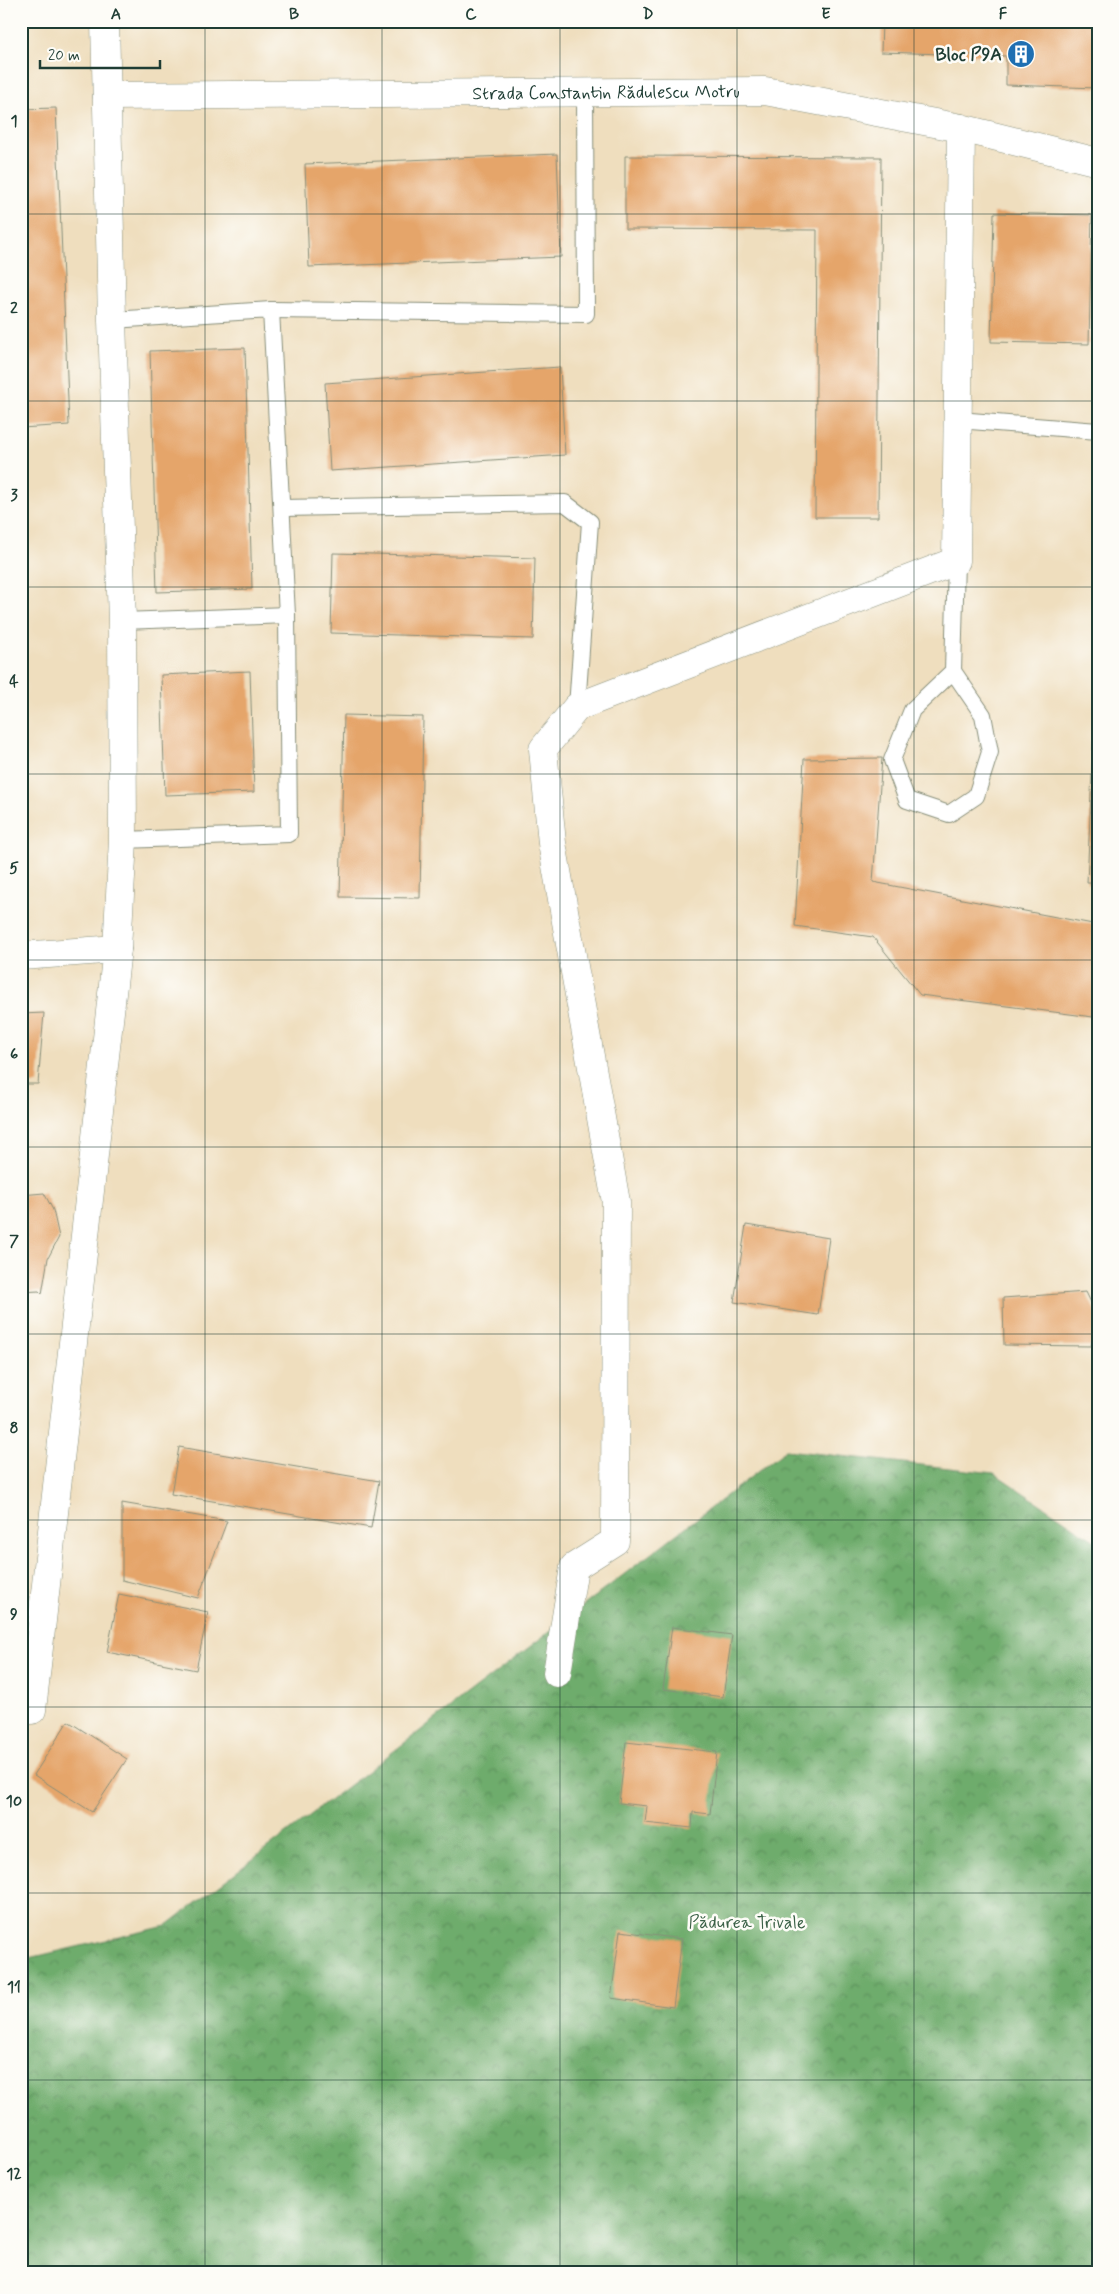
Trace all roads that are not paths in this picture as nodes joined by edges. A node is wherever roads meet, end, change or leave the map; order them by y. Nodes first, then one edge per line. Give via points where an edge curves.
1 (105, 21) edge
2 (585, 91) junction
3 (107, 96) junction
4 (961, 128) junction
5 (1098, 162) edge
6 (271, 310) junction
7 (112, 320) junction
8 (958, 420) junction
9 (1098, 431) edge
10 (282, 508) junction
11 (956, 561) junction
12 (287, 615) junction
13 (122, 621) junction
14 (953, 671) junction
15 (577, 707) junction
16 (123, 840) junction
17 (117, 949) junction
18 (21, 956) edge
19 (557, 1673) dead end
20 (32, 1710) dead end

1 - 3 street
2 - 3 street, Strada Constantin Rădulescu Motru
2 - 4 street, Strada Constantin Rădulescu Motru via 765,91
2 - 6 lane via 586,314
3 - 7 street
4 - 5 street, Strada Constantin Rădulescu Motru
4 - 8 street
6 - 7 lane
6 - 10 lane
7 - 13 street
8 - 9 lane
8 - 11 street
10 - 12 lane
10 - 15 lane via 565,503 590,522
11 - 14 lane
11 - 15 street
12 - 13 lane
12 - 16 lane via 288,834
13 - 16 street
14 - 14 lane via 912,710 892,760 907,800 949,814 976,796 990,752 983,715
15 - 19 street via 543,749 552,843 616,1202 616,1542 574,1567
16 - 17 street
17 - 18 street
17 - 20 street

